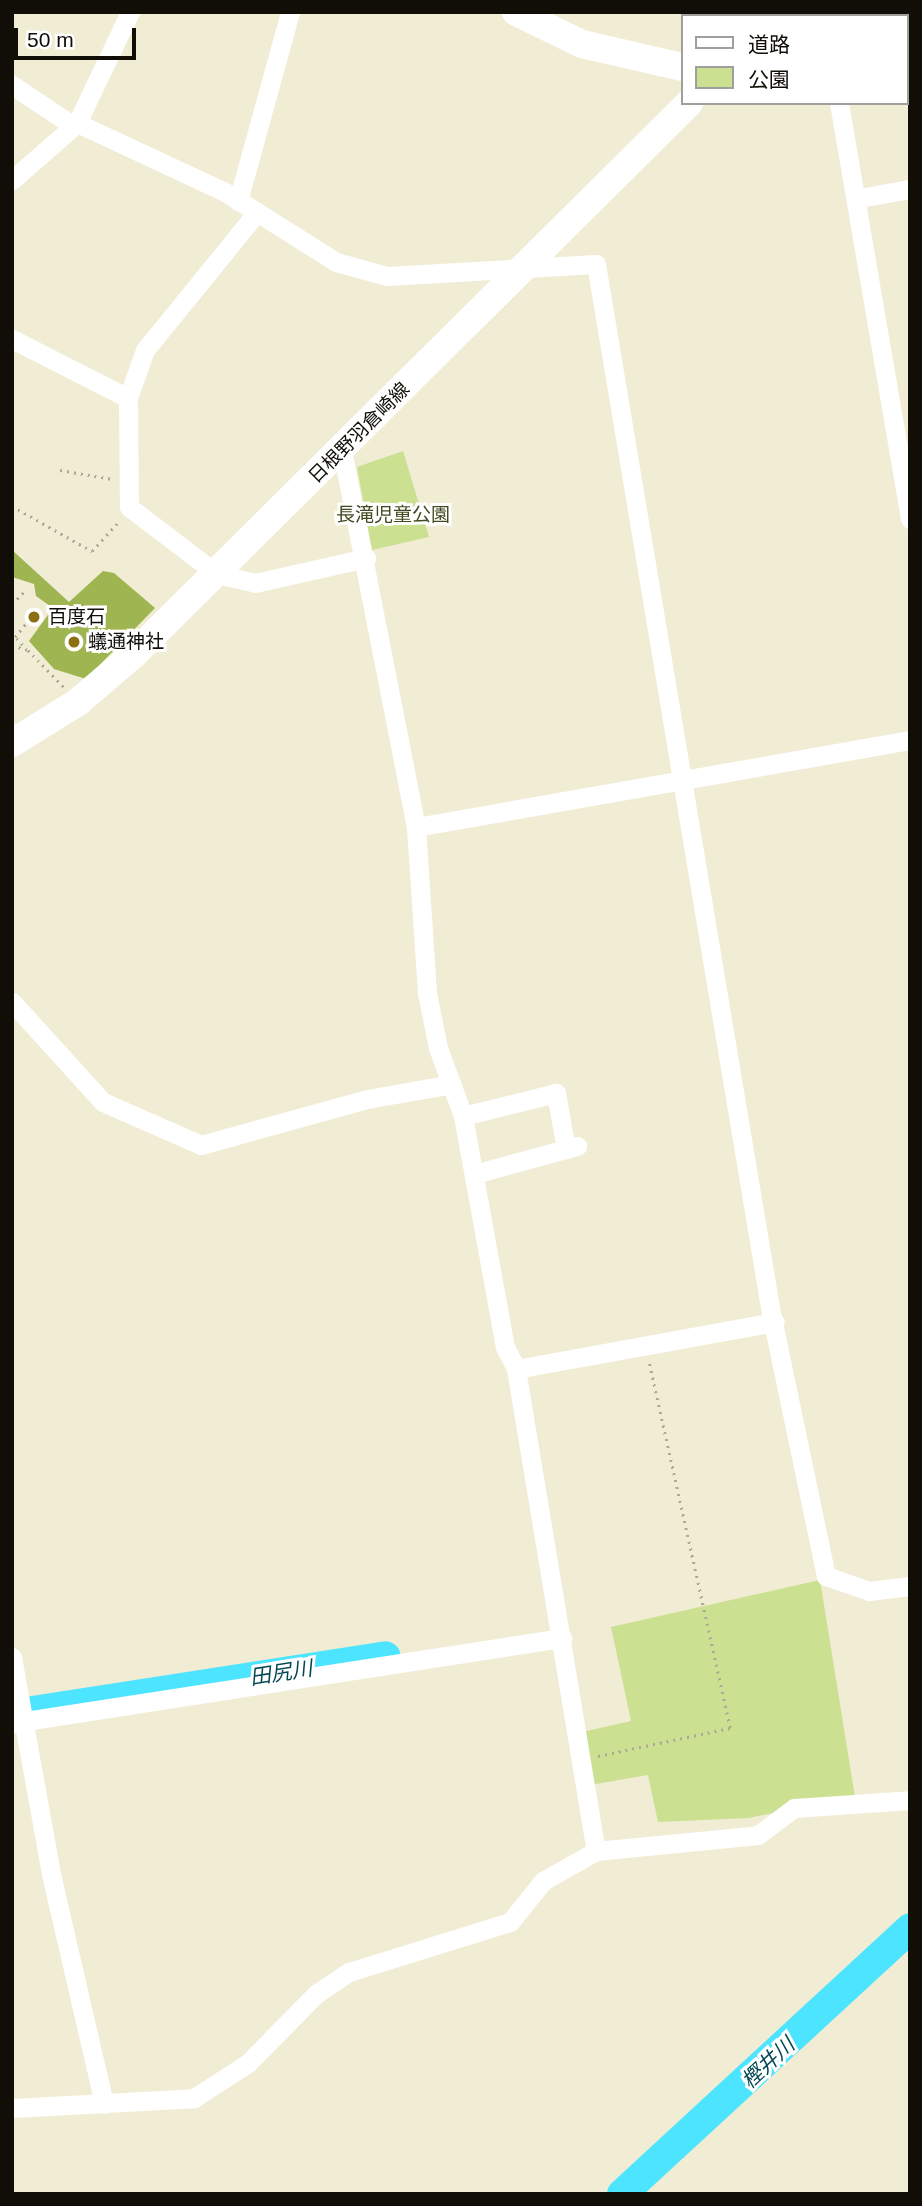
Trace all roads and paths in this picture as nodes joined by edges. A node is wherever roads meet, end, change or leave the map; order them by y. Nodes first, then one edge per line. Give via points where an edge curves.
1 (130, 12) edge
2 (290, 12) edge
3 (516, 12) edge
4 (680, 67) edge
5 (12, 85) edge
6 (686, 105) edge
7 (839, 105) edge
8 (74, 124) junction
9 (12, 180) edge
10 (910, 189) edge
11 (859, 198) junction
12 (238, 201) junction
13 (257, 212) junction
14 (525, 268) junction
15 (12, 339) edge
16 (128, 398) junction
17 (342, 450) junction
18 (60, 470) dead end
19 (126, 481) junction
20 (12, 506) edge
21 (130, 508) junction
22 (910, 519) edge
23 (366, 558) junction
24 (217, 574) junction
25 (25, 591) dead end
26 (12, 604) edge
27 (36, 611) dead end
28 (14, 635) edge
29 (12, 645) edge
30 (28, 650) junction
31 (78, 702) junction
32 (910, 740) edge
33 (12, 743) edge
34 (687, 780) junction
35 (416, 827) junction
36 (13, 1009) edge
37 (452, 1084) junction
38 (463, 1116) junction
39 (474, 1174) junction
40 (775, 1322) junction
41 (645, 1346) junction
42 (516, 1369) junction
43 (910, 1586) edge
44 (562, 1638) junction
45 (12, 1657) edge
46 (18, 1722) edge
47 (581, 1760) junction
48 (910, 1800) edge
49 (596, 1851) junction
50 (104, 2104) junction
51 (12, 2108) edge

1 - 8 street
2 - 12 street
3 - 4 main road via 583,44
5 - 8 street
6 - 14 main road, 日根野羽倉崎線
7 - 11 street
8 - 9 street
8 - 12 street
10 - 11 street
11 - 22 street
12 - 13 street
13 - 14 street via 336,262 387,276
13 - 16 street via 145,350
14 - 17 main road, 日根野羽倉崎線
14 - 34 street via 596,264
15 - 16 street
16 - 19 street
17 - 23 street
17 - 24 main road, 日根野羽倉崎線
18 - 19 path
19 - 21 street
20 - 21 path via 92,551
21 - 24 street
23 - 24 street via 255,583
23 - 35 street
24 - 31 main road, 日根野羽倉崎線
25 - 26 path
27 - 28 path
28 - 30 path
29 - 30 path
30 - 31 path
31 - 33 main road, 日根野羽倉崎線
32 - 34 street
34 - 35 street
34 - 40 street
35 - 37 street via 427,993
36 - 37 street via 103,1102 201,1145 367,1099
37 - 38 street
38 - 39 street
38 - 39 street via 556,1093 572,1147
39 - 42 street via 505,1347
40 - 41 street
40 - 43 street via 826,1576 869,1591
41 - 42 street
41 - 47 path via 730,1728
42 - 44 street
44 - 46 street
44 - 47 street
45 - 46 street
46 - 50 street
47 - 49 street
48 - 49 street via 794,1808 758,1835
49 - 50 street via 543,1881 510,1922 349,1972 316,1994 248,2063 194,2098
50 - 51 street

